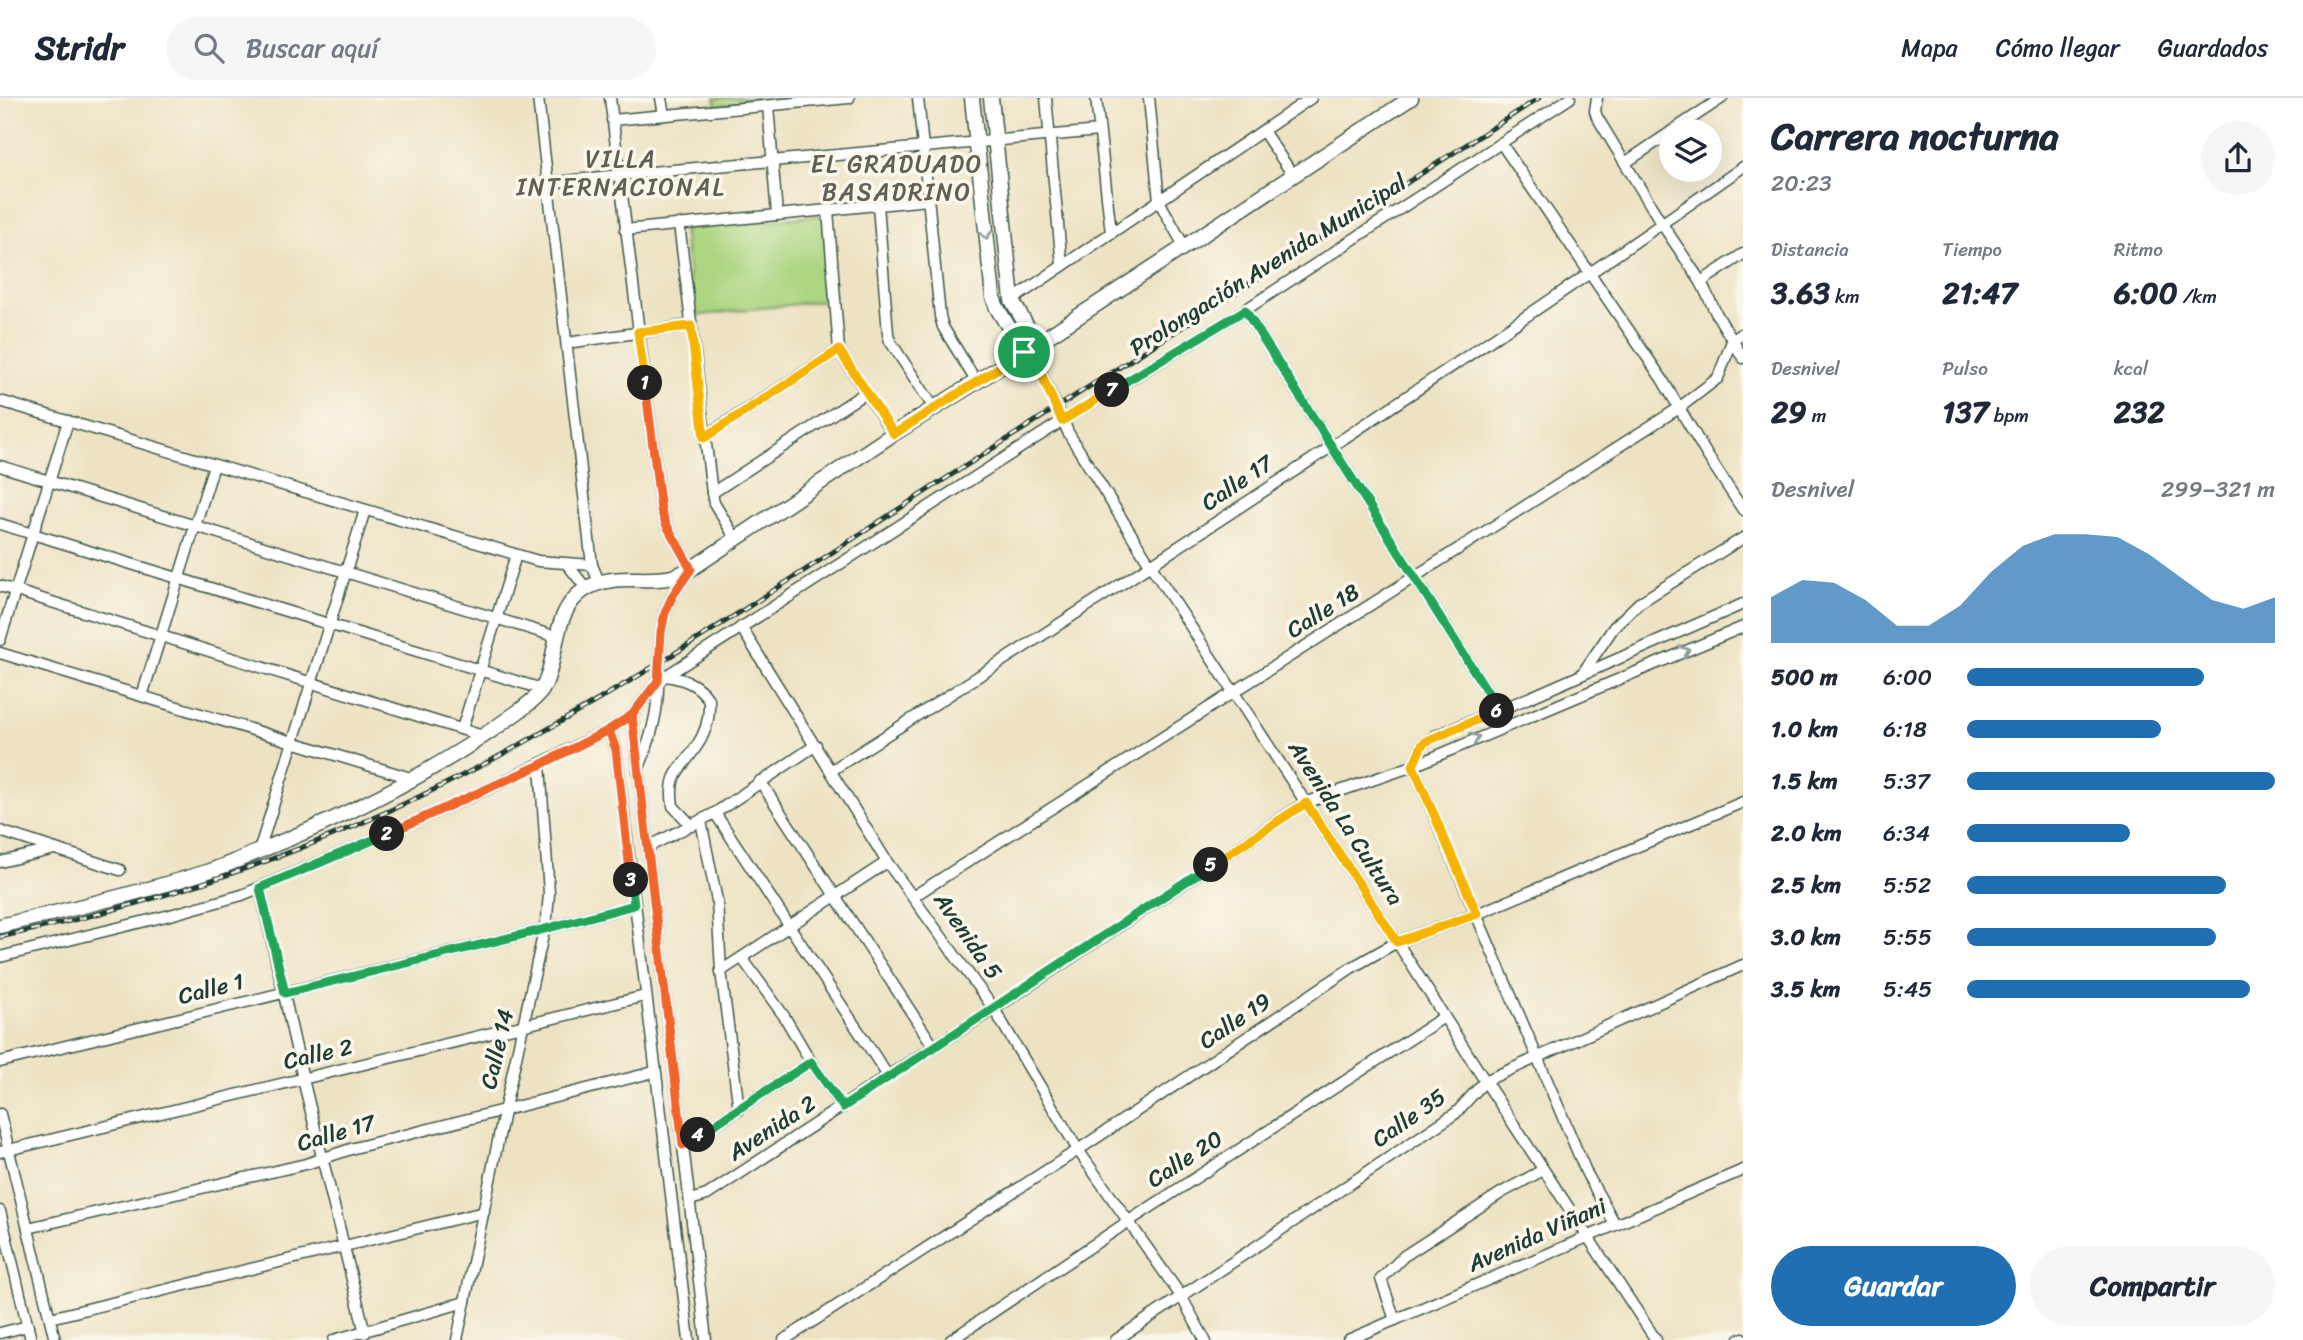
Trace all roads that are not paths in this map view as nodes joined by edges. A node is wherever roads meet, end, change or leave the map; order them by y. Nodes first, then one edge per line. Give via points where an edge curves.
1 (538, 98) edge
2 (610, 98) edge
3 (661, 98) edge
4 (711, 98) edge
5 (849, 98) edge
6 (918, 98) edge
7 (972, 98) edge
8 (991, 98) edge
9 (1046, 98) edge
10 (1096, 98) edge
11 (1149, 98) edge
12 (1311, 98) edge
13 (1570, 98) edge
14 (1597, 98) edge
15 (1721, 98) edge
16 (816, 99) edge
17 (1403, 100) edge
18 (768, 106) junction
19 (712, 111) junction
20 (664, 115) junction
21 (1691, 119) edge
22 (612, 120) junction
23 (1099, 131) junction
24 (1263, 131) junction
25 (1049, 136) junction
26 (995, 141) junction
27 (1659, 141) edge
28 (976, 143) junction
29 (1501, 143) junction
30 (923, 148) junction
31 (772, 161) junction
32 (1625, 163) junction
33 (1743, 167) edge
34 (618, 175) junction
35 (1293, 175) junction
36 (548, 183) junction
37 (928, 200) junction
38 (1159, 201) junction
39 (878, 205) junction
40 (828, 210) junction
41 (777, 215) junction
42 (679, 224) junction
43 (1662, 224) junction
44 (625, 230) junction
45 (1111, 233) junction
46 (1184, 246) junction
47 (1743, 254) edge
48 (1062, 266) junction
49 (1590, 275) junction
50 (1701, 282) junction
51 (1013, 300) junction
52 (1245, 310) junction
53 (691, 326) junction
54 (638, 332) junction
55 (1743, 333) edge
56 (1732, 341) junction
57 (567, 343) junction
58 (839, 350) junction
59 (1031, 351) junction
60 (1743, 358) edge
61 (976, 381) junction
62 (865, 393) junction
63 (0, 401) edge
64 (934, 408) junction
65 (1679, 408) junction
66 (68, 421) junction
67 (1062, 421) junction
68 (894, 434) junction
69 (704, 438) junction
70 (1331, 446) junction
71 (214, 464) junction
72 (0, 466) edge
73 (49, 481) junction
74 (712, 493) junction
75 (365, 510) junction
76 (1743, 510) edge
77 (0, 524) edge
78 (195, 526) junction
79 (33, 534) junction
80 (736, 538) junction
81 (1743, 538) edge
82 (516, 555) junction
83 (567, 564) junction
84 (592, 565) junction
85 (1151, 566) junction
86 (691, 569) junction
87 (346, 572) junction
88 (1415, 578) junction
89 (179, 579) junction
90 (593, 585) junction
91 (0, 586) edge
92 (15, 591) junction
93 (1743, 604) edge
94 (496, 618) junction
95 (329, 625) junction
96 (741, 627) junction
97 (1743, 627) edge
98 (161, 636) junction
99 (557, 637) junction
100 (0, 640) edge
101 (0, 653) edge
102 (480, 670) junction
103 (1581, 675) junction
104 (662, 679) junction
105 (311, 682) junction
106 (542, 689) junction
107 (1233, 694) junction
108 (142, 696) junction
109 (1531, 697) junction
110 (1499, 710) junction
111 (632, 715) junction
112 (1518, 720) junction
113 (462, 729) junction
114 (609, 730) junction
115 (483, 736) junction
116 (293, 743) junction
117 (816, 745) junction
118 (540, 765) junction
119 (1413, 766) junction
120 (638, 770) junction
121 (832, 770) junction
122 (414, 779) junction
123 (760, 781) junction
124 (1743, 802) edge
125 (1306, 803) junction
126 (715, 813) junction
127 (696, 823) junction
128 (0, 831) edge
129 (648, 847) junction
130 (56, 848) junction
131 (259, 851) junction
132 (0, 862) edge
133 (887, 862) junction
134 (120, 870) dead end
135 (260, 888) junction
136 (914, 896) junction
137 (836, 897) junction
138 (634, 905) junction
139 (1477, 914) junction
140 (0, 926) edge
141 (790, 927) junction
142 (545, 929) junction
143 (1397, 942) junction
144 (0, 957) edge
145 (742, 958) junction
146 (1743, 965) edge
147 (721, 971) junction
148 (285, 993) junction
149 (645, 996) junction
150 (994, 1009) junction
151 (1444, 1017) junction
152 (523, 1027) junction
153 (934, 1047) junction
154 (1538, 1058) junction
155 (0, 1062) edge
156 (811, 1062) junction
157 (654, 1072) junction
158 (888, 1076) junction
159 (303, 1079) junction
160 (1485, 1081) junction
161 (843, 1107) junction
162 (738, 1110) junction
163 (504, 1112) junction
164 (0, 1114) edge
165 (683, 1145) junction
166 (1078, 1150) junction
167 (5, 1151) edge
168 (323, 1158) junction
169 (1543, 1170) junction
170 (1743, 1170) edge
171 (690, 1200) junction
172 (0, 1211) edge
173 (484, 1212) junction
174 (1129, 1221) junction
175 (1, 1224) edge
176 (1615, 1224) junction
177 (28, 1228) junction
178 (1587, 1236) junction
179 (344, 1247) junction
180 (5, 1255) edge
181 (1181, 1296) junction
182 (465, 1302) junction
183 (50, 1318) junction
184 (1395, 1320) junction
185 (28, 1326) junction
186 (0, 1333) edge
187 (365, 1333) junction
188 (31, 1340) edge
189 (55, 1340) edge
190 (334, 1340) edge
191 (457, 1340) edge
192 (689, 1340) edge
193 (706, 1340) edge
194 (784, 1340) edge
195 (951, 1340) edge
196 (1116, 1340) edge
197 (1205, 1340) edge
198 (1348, 1340) edge
199 (1656, 1340) edge

1 - 36 street
2 - 22 street
3 - 20 street
4 - 19 street
5 - 16 street
6 - 30 street
7 - 28 main road, Avenida La Cultura
8 - 26 main road, Avenida La Cultura
9 - 25 street
10 - 23 street
11 - 38 street
12 - 24 street
13 - 29 street, Prolongación Avenida Municipal
14 - 32 street via 1597,117
15 - 21 street
16 - 18 street
17 - 35 main road
18 - 19 street
18 - 31 street
19 - 20 street
20 - 22 street
22 - 34 street
23 - 25 street
23 - 45 street
24 - 35 street
24 - 38 street
25 - 26 street
25 - 48 street
26 - 28 street
26 - 51 main road, Avenida La Cultura
27 - 32 street
28 - 30 street
28 -> 59 main road, Avenida La Cultura via 993,297
29 - 49 street
29 - 52 street, Prolongación Avenida Municipal
30 - 31 street
30 - 37 street
31 - 34 street
31 - 41 street
32 - 43 street
33 - 43 street, Calle 17
34 - 36 street
34 - 44 street
35 - 46 main road
36 - 57 street
37 - 39 street
37 - 61 street via 940,316
38 - 45 street
38 - 46 street
39 - 40 street
39 - 64 street via 888,334
40 - 41 street
40 - 58 street
41 - 42 street
42 - 44 street
42 - 53 street
43 - 49 street, Calle 17
43 - 50 street
44 - 54 street
45 - 48 street
46 - 59 main road
47 - 50 street
48 - 51 street
49 - 65 street
49 - 70 street, Calle 17
50 - 56 street
51 - 59 main road, Avenida La Cultura
52 - 67 street, Prolongación Avenida Municipal
52 - 70 street
53 - 54 street
53 - 69 street
54 - 57 street
54 - 86 street via 661,510
55 - 56 street
56 - 60 street
56 - 65 street, Calle 18 via 1718,377
57 - 84 street
58 - 62 street
58 - 69 street
59 - 61 main road
59 - 67 street, Avenida La Cultura
61 - 64 main road
62 - 68 street
62 - 74 street
63 - 66 street
64 - 68 main road
65 - 76 street
65 - 88 street, Calle 18
66 - 71 street
66 - 73 street
67 - 85 street, Avenida La Cultura
67 - 96 street, Prolongación Avenida Municipal
68 - 80 main road
69 - 74 street
70 - 85 street, Calle 17
70 - 88 street
71 - 75 street
71 - 78 street
72 - 73 street
73 - 78 street
73 - 79 street
74 - 80 street
75 - 82 street
75 - 87 street
77 - 79 street
78 - 87 street
78 - 89 street
79 - 89 street
79 - 92 street
80 - 86 main road
81 - 103 street via 1639,603 1614,627
82 - 83 street
82 - 94 street
83 - 84 street
83 - 90 street
84 - 90 street
85 - 107 street, Avenida La Cultura
85 - 121 street, Calle 17
86 - 90 main road via 670,578
86 - 104 street via 665,613
87 - 94 street
87 - 95 street
88 - 107 street, Calle 18
88 - 110 street
89 - 95 street
89 - 98 street
90 - 99 main road via 570,604
91 - 92 street
92 - 98 street
92 - 100 street
93 - 103 street
94 - 99 street
94 - 102 street
95 - 102 street
95 - 105 street
96 - 104 street, Prolongación Avenida Municipal
96 - 117 street, Avenida 5
112 -> 97 street, Avenida 2
98 - 105 street
98 - 108 street
99 - 106 main road
101 - 108 street
102 - 106 street
102 - 113 street
103 - 109 street
104 - 111 street
104 - 120 street via 652,732
104 - 127 street via 688,681 709,700 702,738 672,783 673,806
105 - 113 street
105 - 116 street
106 - 115 main road via 522,710
107 - 125 street, Avenida La Cultura
107 - 136 street, Calle 18
108 - 116 street
109 - 110 street
109 - 112 street
110 - 119 street via 1427,741
111 - 114 street
111 - 120 street
119 -> 112 street, Avenida 2
113 - 115 street
114 - 118 street
114 - 138 street via 616,750
115 - 122 main road
116 - 122 street
116 - 131 street
117 - 121 street, Avenida 5
117 - 123 street
118 - 135 street
118 - 142 street, Calle 14 via 549,893
119 - 125 street, Avenida 2
119 - 139 street
120 - 129 street
121 - 133 street, Avenida 5
122 - 131 main road
123 - 126 street
123 - 137 street
124 - 139 street, Calle 19
125 - 143 street, Avenida La Cultura
125 - 150 street, Avenida 2
126 - 127 street
126 - 141 street
127 - 129 street
127 - 147 street via 717,901
128 - 130 street
129 - 165 street
130 - 132 street
130 - 134 street
131 - 140 main road via 201,874
133 - 136 street, Avenida 5
133 - 137 street
135 - 144 street
135 - 148 street
136 - 150 street, Avenida 5
137 - 141 street
137 - 153 street
138 - 142 street, Calle 1
138 - 149 street
139 - 143 street, Calle 19
139 - 154 street
141 - 145 street
141 - 158 street
142 - 148 street, Calle 1
142 - 152 street, Calle 14
143 - 151 street, Avenida La Cultura
143 - 166 street, Calle 19
145 - 147 street
145 - 156 street
146 - 154 street, Calle 35
147 - 162 street
148 - 155 street, Calle 1
148 - 159 street
149 - 152 street, Calle 2
149 - 157 street
150 - 153 street, Avenida 2
150 - 166 street, Avenida 5
151 - 160 street, Avenida La Cultura
151 - 174 street, Calle 20
152 - 159 street, Calle 2
152 - 163 street, Calle 14
153 - 158 street, Avenida 2
154 - 160 street, Calle 35
154 - 176 street via 1587,1174
156 - 161 street
156 - 162 street
157 - 163 street, Calle 17
157 - 192 street
158 - 161 street, Avenida 2
159 - 167 street, Calle 2
159 - 168 street
160 - 169 street, Avenida La Cultura
160 - 181 street, Calle 35 via 1456,1114
161 - 171 street, Avenida 2 via 707,1195
162 - 165 street
163 - 168 street, Calle 17
163 - 173 street, Calle 14
164 - 167 street
165 - 171 street
166 - 174 street, Avenida 5
166 - 194 street, Calle 19
167 - 177 street
168 - 177 street, Calle 17
168 - 179 street
169 - 178 street, Avenida La Cultura
169 - 184 street via 1404,1256 1381,1279
170 - 176 street, Avenida Viñani
171 - 193 street
172 - 175 street
173 - 179 street
173 - 182 street, Calle 14
174 - 181 street, Avenida 5
174 - 195 street, Calle 20
175 - 180 street
176 - 178 street, Avenida Viñani
177 - 183 street
178 - 184 street, Avenida Viñani
178 - 199 street, Avenida La Cultura
179 - 183 street
179 - 187 street
180 - 185 street
181 - 196 street, Calle 35
181 - 197 street, Avenida 5
182 - 187 street
182 - 191 street, Calle 14
183 - 189 street
184 - 198 street, Avenida Viñani
185 - 186 street
185 - 188 street
187 - 190 street

